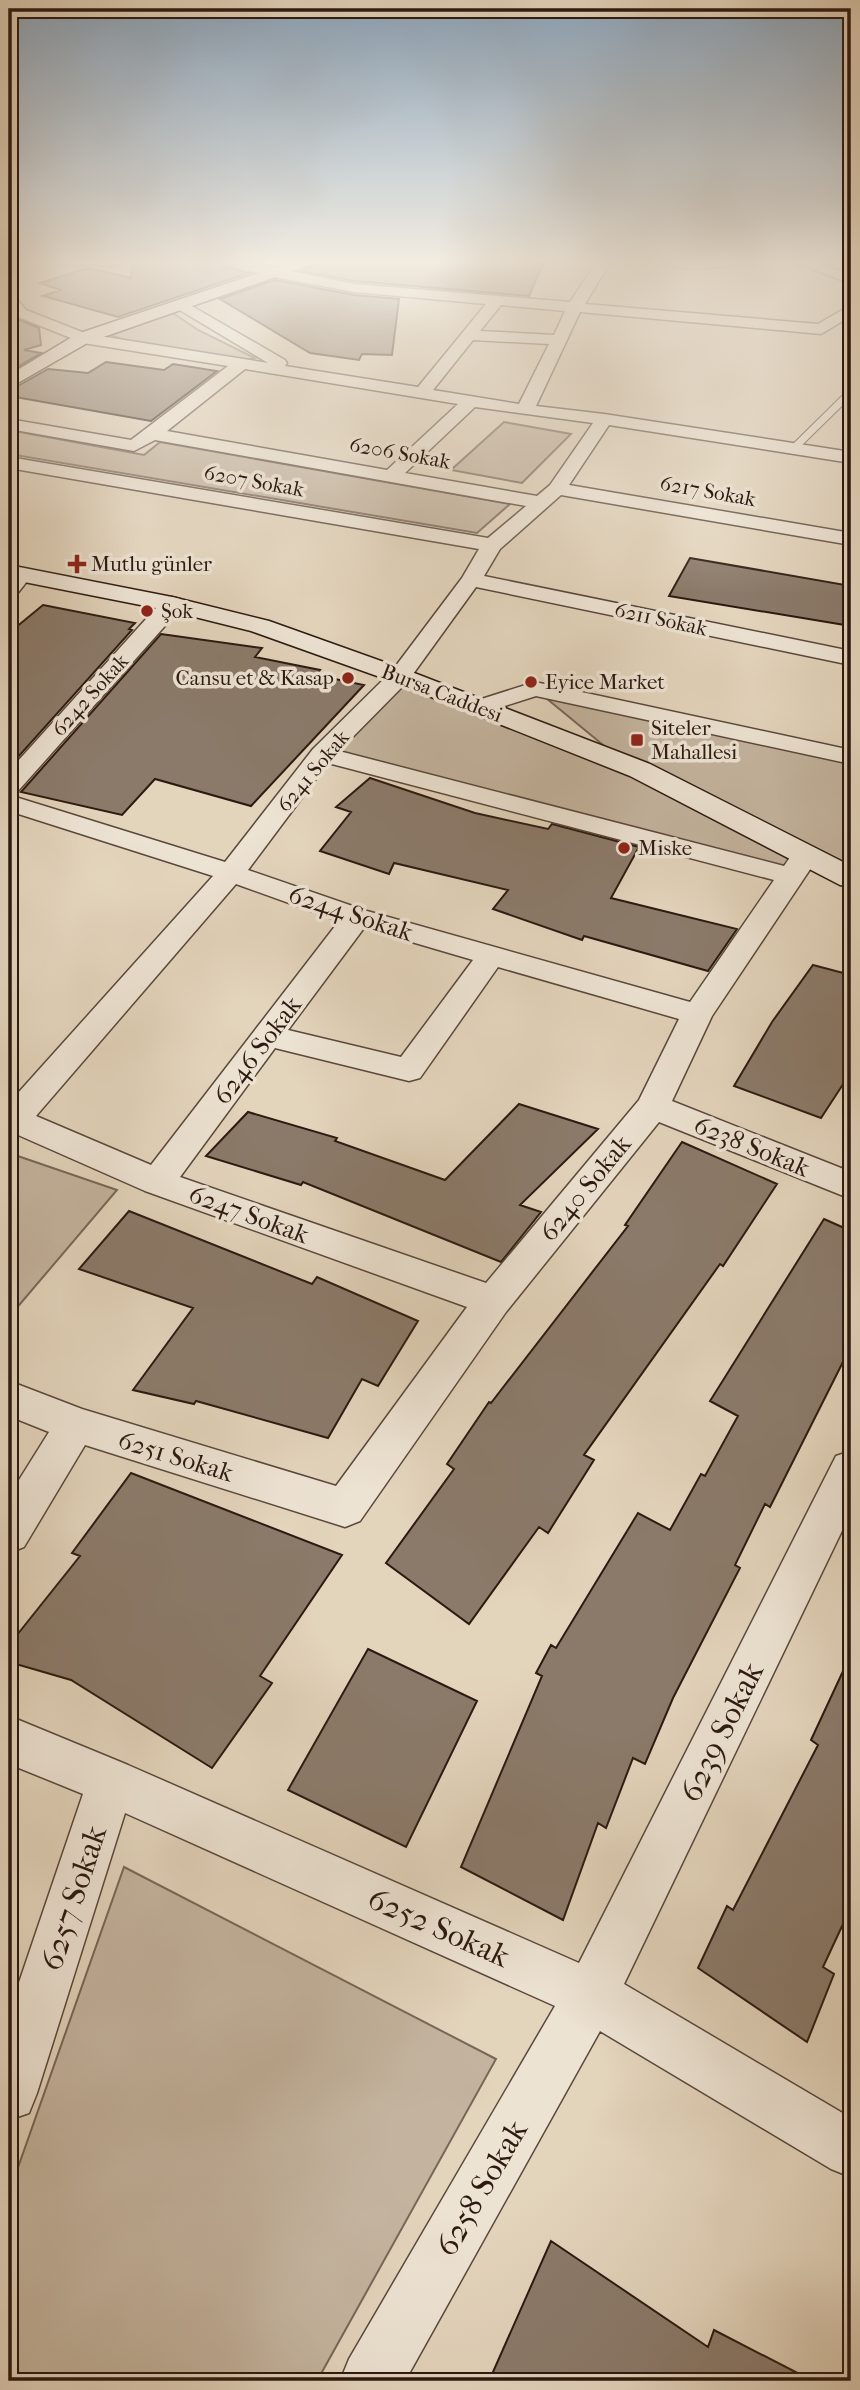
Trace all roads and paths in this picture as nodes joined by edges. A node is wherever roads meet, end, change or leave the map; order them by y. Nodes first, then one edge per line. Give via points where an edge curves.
1 (25, 373) edge
2 (230, 373) edge
3 (306, 373) edge
4 (439, 373) edge
5 (543, 373) edge
6 (9, 383) edge
7 (851, 392) edge
8 (423, 393) junction
9 (472, 401) junction
10 (525, 410) junction
11 (604, 419) junction
12 (9, 424) edge
13 (152, 434) junction
14 (794, 448) junction
15 (851, 457) edge
16 (9, 462) edge
17 (392, 475) junction
18 (548, 495) junction
19 (851, 539) edge
20 (492, 545) junction
21 (13, 579) edge
22 (471, 580) junction
23 (172, 604) junction
24 (851, 658) edge
25 (400, 676) junction
26 (480, 707) junction
27 (322, 754) junction
28 (851, 757) edge
29 (9, 786) edge
30 (9, 803) edge
31 (798, 866) junction
32 (231, 873) junction
33 (851, 878) edge
34 (357, 917) junction
35 (491, 956) junction
36 (697, 1014) junction
37 (268, 1036) junction
38 (653, 1106) junction
39 (11, 1119) edge
40 (157, 1182) junction
41 (851, 1186) edge
42 (493, 1301) junction
43 (9, 1398) edge
44 (76, 1425) junction
45 (851, 1469) edge
46 (345, 1508) joint
47 (9, 1533) edge
48 (9, 1741) edge
49 (111, 1782) junction
50 (591, 1995) junction
51 (9, 2093) edge
52 (851, 2149) edge
53 (371, 2381) edge

1 - 6 main road
2 - 13 street
3 - 8 street
4 - 8 street
5 - 10 street
7 - 14 lane
8 - 9 street
9 - 10 street
9 - 17 street
10 - 11 street
11 - 14 street
11 - 18 street, 6241 Sokak
12 - 13 street, 6206 Sokak via 134,446
13 - 17 street, 6206 Sokak
14 - 15 street
16 - 20 street, 6207 Sokak
17 - 18 street, 6206 Sokak
18 - 19 street, 6217 Sokak
18 - 20 street, 6241 Sokak
20 - 22 street, 6241 Sokak
21 - 23 main road, Bursa Caddesi
22 - 24 street, 6211 Sokak
22 - 25 street, 6241 Sokak
23 - 25 main road, Bursa Caddesi via 260,626
23 - 29 street, 6242 Sokak
25 - 26 main road, Bursa Caddesi
25 - 27 street, 6241 Sokak
26 - 28 street via 536,690
26 - 31 main road, Bursa Caddesi via 640,770
27 - 31 street
27 - 32 street, 6241 Sokak
30 - 32 street, 6244 Sokak
31 - 33 main road, Bursa Caddesi
31 - 36 street, 6240 Sokak
32 - 34 street, 6244 Sokak
32 - 39 street, 6241 Sokak
34 - 35 street, 6244 Sokak
34 - 37 street, 6246 Sokak
35 - 36 street, 6244 Sokak
35 - 37 street via 409,1070
36 - 38 street, 6240 Sokak
37 - 40 street, 6246 Sokak
38 - 41 street, 6238 Sokak
38 - 42 street, 6240 Sokak
39 - 40 street, 6247 Sokak
40 - 42 street, 6247 Sokak
42 - 46 street, 6240 Sokak
43 - 44 street, 6251 Sokak
44 - 46 street, 6251 Sokak
44 - 47 street
45 - 50 street, 6239 Sokak
48 - 49 street, 6252 Sokak
49 - 50 street, 6252 Sokak
49 - 51 street, 6257 Sokak
50 - 52 street, 6252 Sokak
50 - 53 street, 6258 Sokak

